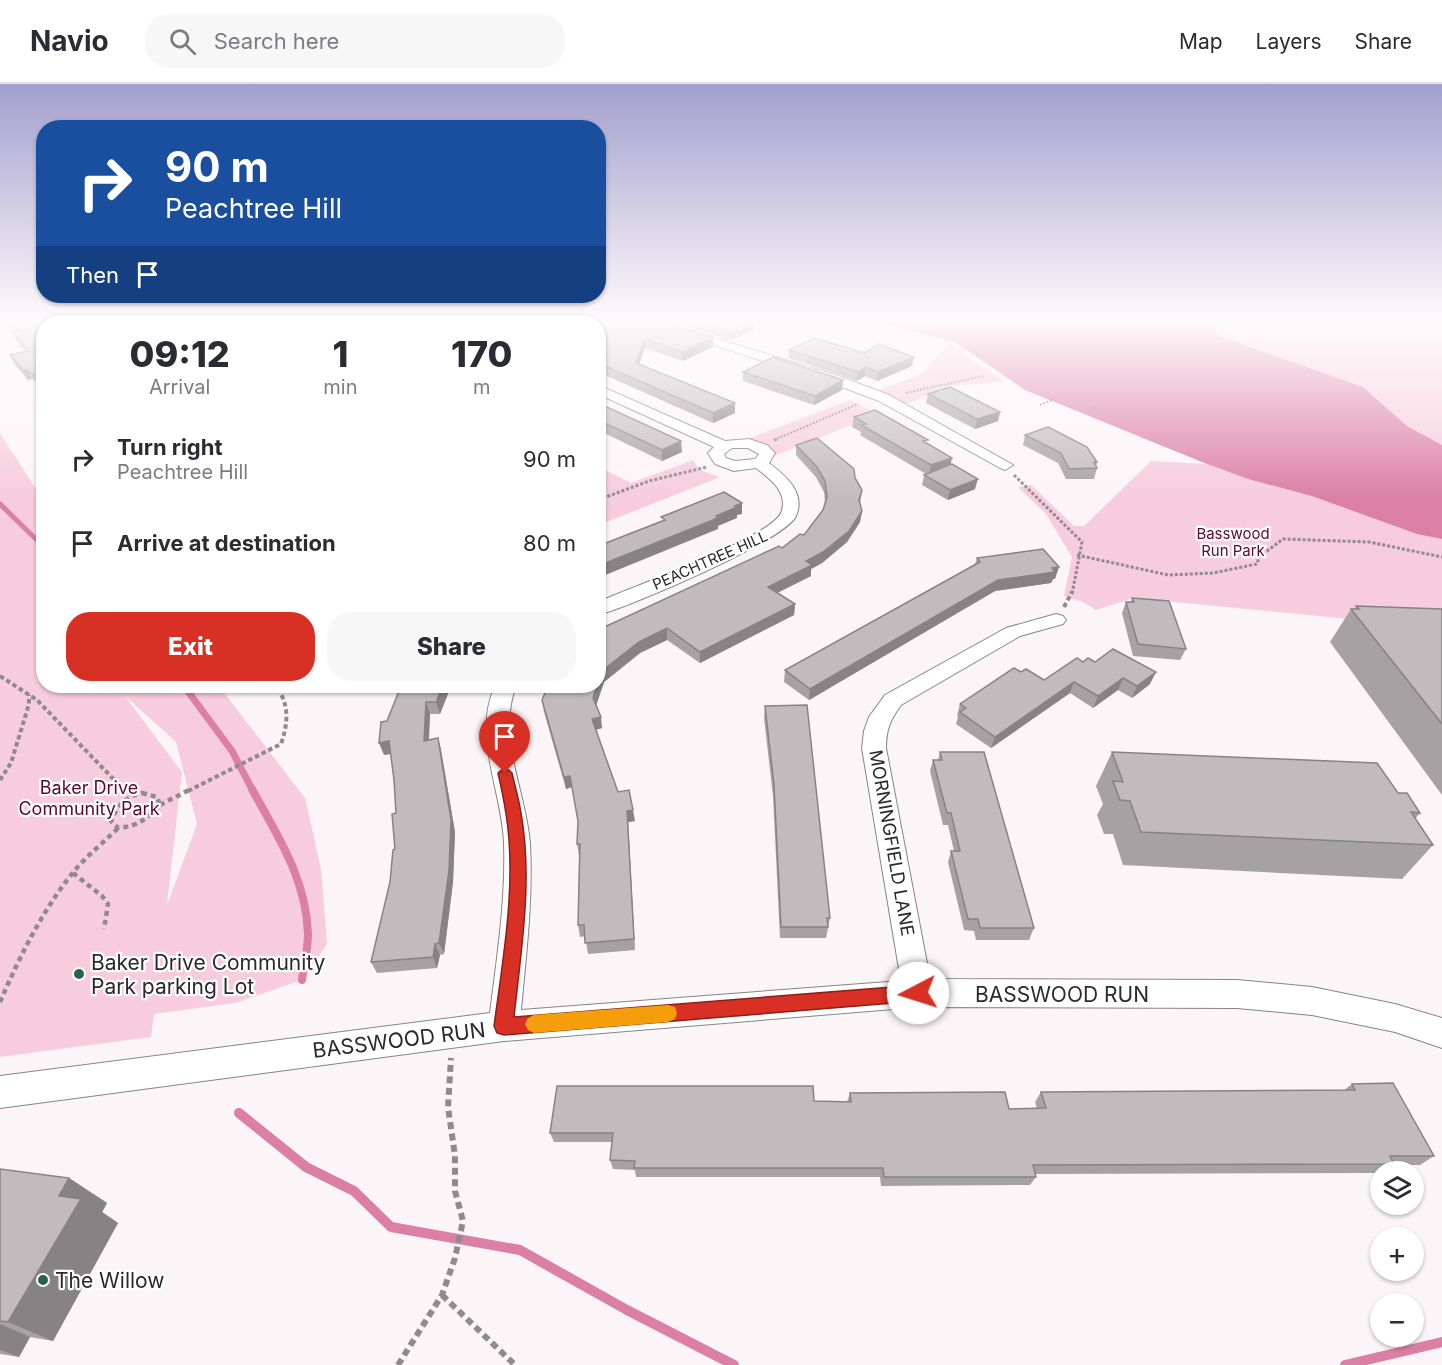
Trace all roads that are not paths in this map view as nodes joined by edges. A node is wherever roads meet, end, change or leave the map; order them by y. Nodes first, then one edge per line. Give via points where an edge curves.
1 (835, 380) edge
2 (606, 393) edge
3 (724, 446) junction
4 (759, 464) junction
5 (1005, 465) road end
6 (606, 606) edge
7 (1056, 620) road end
8 (501, 693) edge
9 (918, 993) junction
10 (504, 1026) junction
11 (1442, 1033) edge
12 (0, 1092) edge

1 - 5 street via 884,398
2 - 3 street
3 - 4 street via 716,453 724,463 743,467
3 - 4 street via 746,443 764,449 767,457
4 - 6 street, PEACHTREE HILL via 785,483 791,496 788,516 779,527
7 - 9 street, MORNINGFIELD LANE via 1013,632 893,700 880,717 874,748
8 - 10 street via 495,723 514,815 517,857
9 - 10 street, BASSWOOD RUN
9 - 11 street, BASSWOOD RUN via 1237,994 1312,1001 1395,1018
10 - 12 street, BASSWOOD RUN

